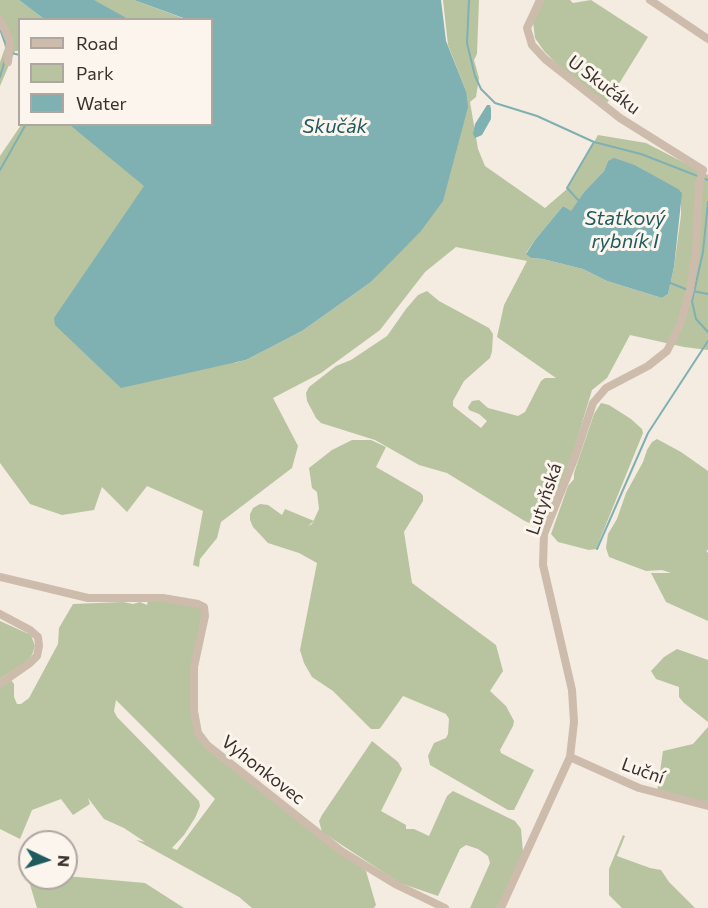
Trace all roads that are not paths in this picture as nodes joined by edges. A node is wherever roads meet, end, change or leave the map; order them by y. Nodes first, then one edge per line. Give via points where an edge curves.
1 (540, 0) edge
2 (650, 0) edge
3 (0, 20) edge
4 (708, 39) edge
5 (8, 56) dead end
6 (705, 170) edge
7 (0, 577) edge
8 (0, 614) edge
9 (0, 684) edge
10 (570, 757) junction
11 (708, 806) edge
12 (445, 908) edge
13 (501, 908) edge

1 - 6 street, U Skučáku via 527,28 532,45 545,59 620,118
2 - 4 street
3 - 5 street via 10,41
6 - 10 street, Lutyňská via 699,184 690,290 680,325 667,351 606,388 593,403 544,534 543,565 572,690
7 - 12 street, Vyhonkovec via 88,598 163,598 204,607 194,667 194,711 198,733 207,745 341,851
8 - 9 street via 30,630 38,637 39,646 30,663
10 - 11 street, Luční via 639,788
10 - 13 street, Lutyňská

